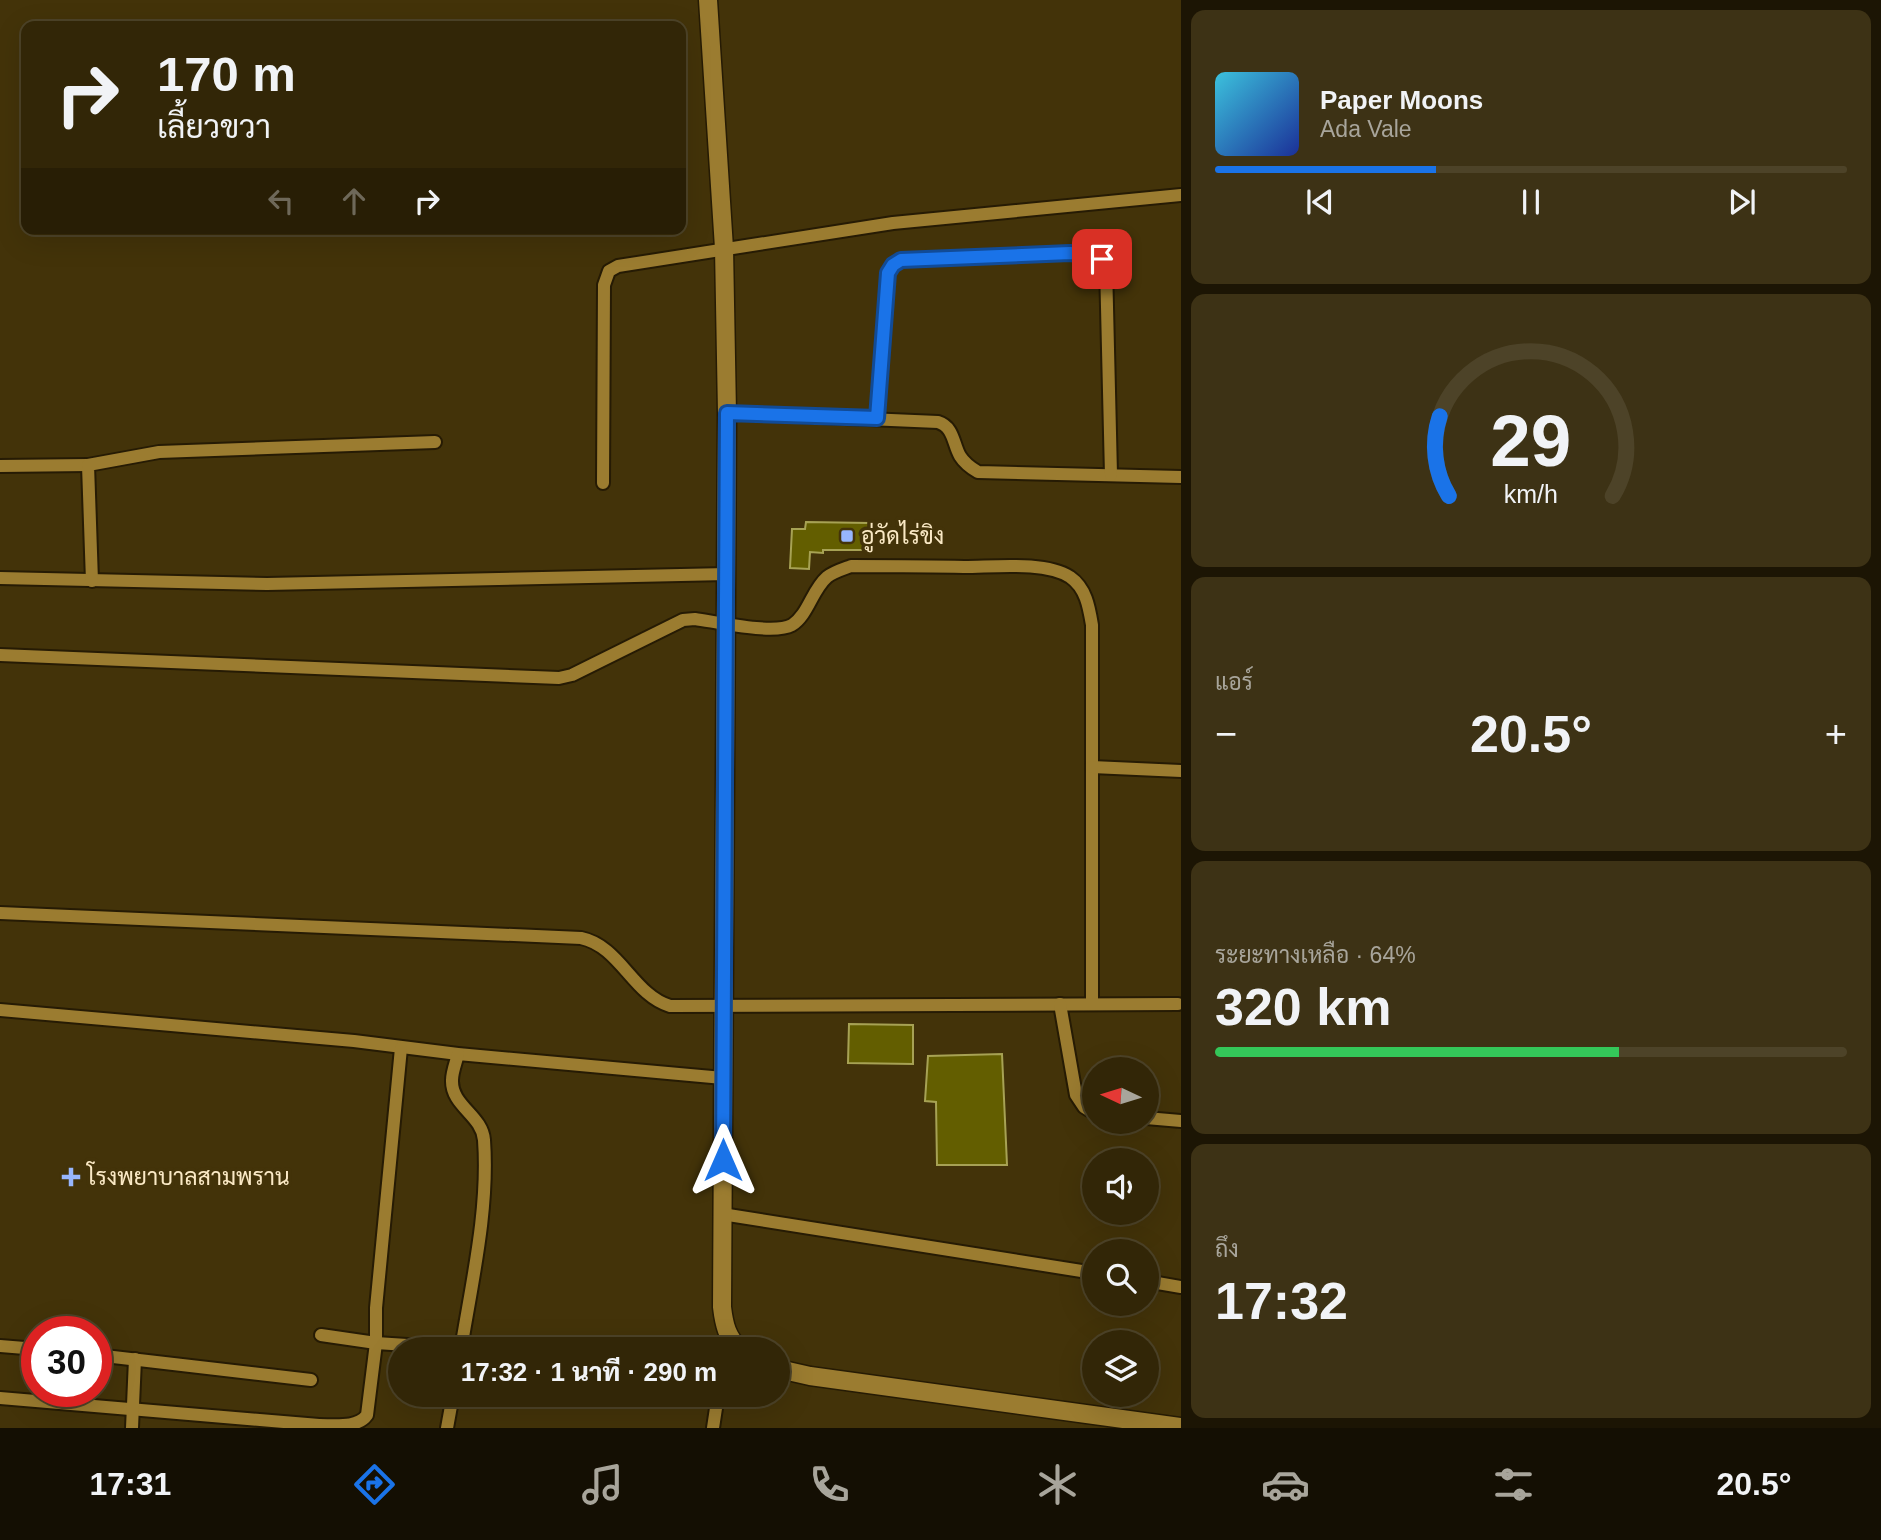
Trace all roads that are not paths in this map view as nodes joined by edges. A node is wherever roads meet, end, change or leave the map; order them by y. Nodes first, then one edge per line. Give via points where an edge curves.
1 (708, 0) edge
2 (1181, 195) edge
3 (723, 243) junction
4 (727, 413) junction
5 (877, 418) junction
6 (435, 442) dead end
7 (88, 465) junction
8 (0, 466) edge
9 (1111, 475) junction
10 (1181, 477) edge
11 (603, 483) dead end
12 (727, 574) junction
13 (0, 578) edge
14 (92, 581) junction
15 (727, 623) junction
16 (0, 655) edge
17 (1093, 767) junction
18 (1181, 771) edge
19 (0, 913) edge
20 (1060, 1004) junction
21 (1092, 1004) junction
22 (1178, 1004) dead end
23 (724, 1006) junction
24 (0, 1010) edge
25 (401, 1048) junction
26 (458, 1054) junction
27 (723, 1078) junction
28 (1082, 1104) edge
29 (1159, 1119) edge
30 (1181, 1121) edge
31 (722, 1214) junction
32 (1082, 1271) edge
33 (1159, 1284) edge
34 (1181, 1287) edge
35 (321, 1335) dead end
36 (466, 1337) edge
37 (729, 1337) edge
38 (376, 1343) junction
39 (388, 1344) edge
40 (0, 1346) edge
41 (21, 1348) edge
42 (112, 1357) edge
43 (135, 1359) junction
44 (790, 1371) edge
45 (311, 1380) dead end
46 (0, 1398) edge
47 (451, 1407) edge
48 (716, 1407) edge
49 (134, 1409) junction
50 (319, 1426) edge
51 (1181, 1427) edge
52 (132, 1428) edge
53 (447, 1428) edge
54 (713, 1428) edge

1 - 3 street
2 - 3 lane
3 - 4 street
3 - 11 lane via 618,265 606,277
4 - 5 lane
4 - 12 street
5 - 9 lane via 944,424 960,457 978,472
5 - 9 lane via 888,273 893,265 901,260 1094,256 1107,265
6 - 7 lane via 159,452
7 - 8 lane
7 - 14 lane
9 - 10 lane
12 - 14 lane via 267,584
12 - 15 street
13 - 14 lane
15 - 16 lane via 683,620 572,675 545,679
15 - 17 lane via 770,629 790,626 829,575 851,566 1028,567 1058,572 1082,588 1089,606
15 - 23 street
17 - 18 lane
17 - 21 lane
19 - 23 lane via 581,938 601,946 658,1002
20 - 21 lane
20 - 23 lane
20 - 28 lane via 1076,1095
21 - 22 lane
23 - 27 street
24 - 25 lane
25 - 26 lane
25 - 38 lane
26 - 27 lane
26 - 36 lane via 453,1093 477,1120 484,1139 483,1206
27 - 31 street
29 - 30 lane
31 - 32 lane
31 - 37 street via 722,1307
33 - 34 lane
35 - 38 lane
38 - 39 lane
38 - 50 lane via 367,1415 362,1423
40 - 41 lane
42 - 43 lane
43 - 45 lane
43 - 49 lane
44 - 51 street
46 - 49 lane
47 - 53 lane
48 - 54 lane
49 - 50 lane
49 - 52 lane

